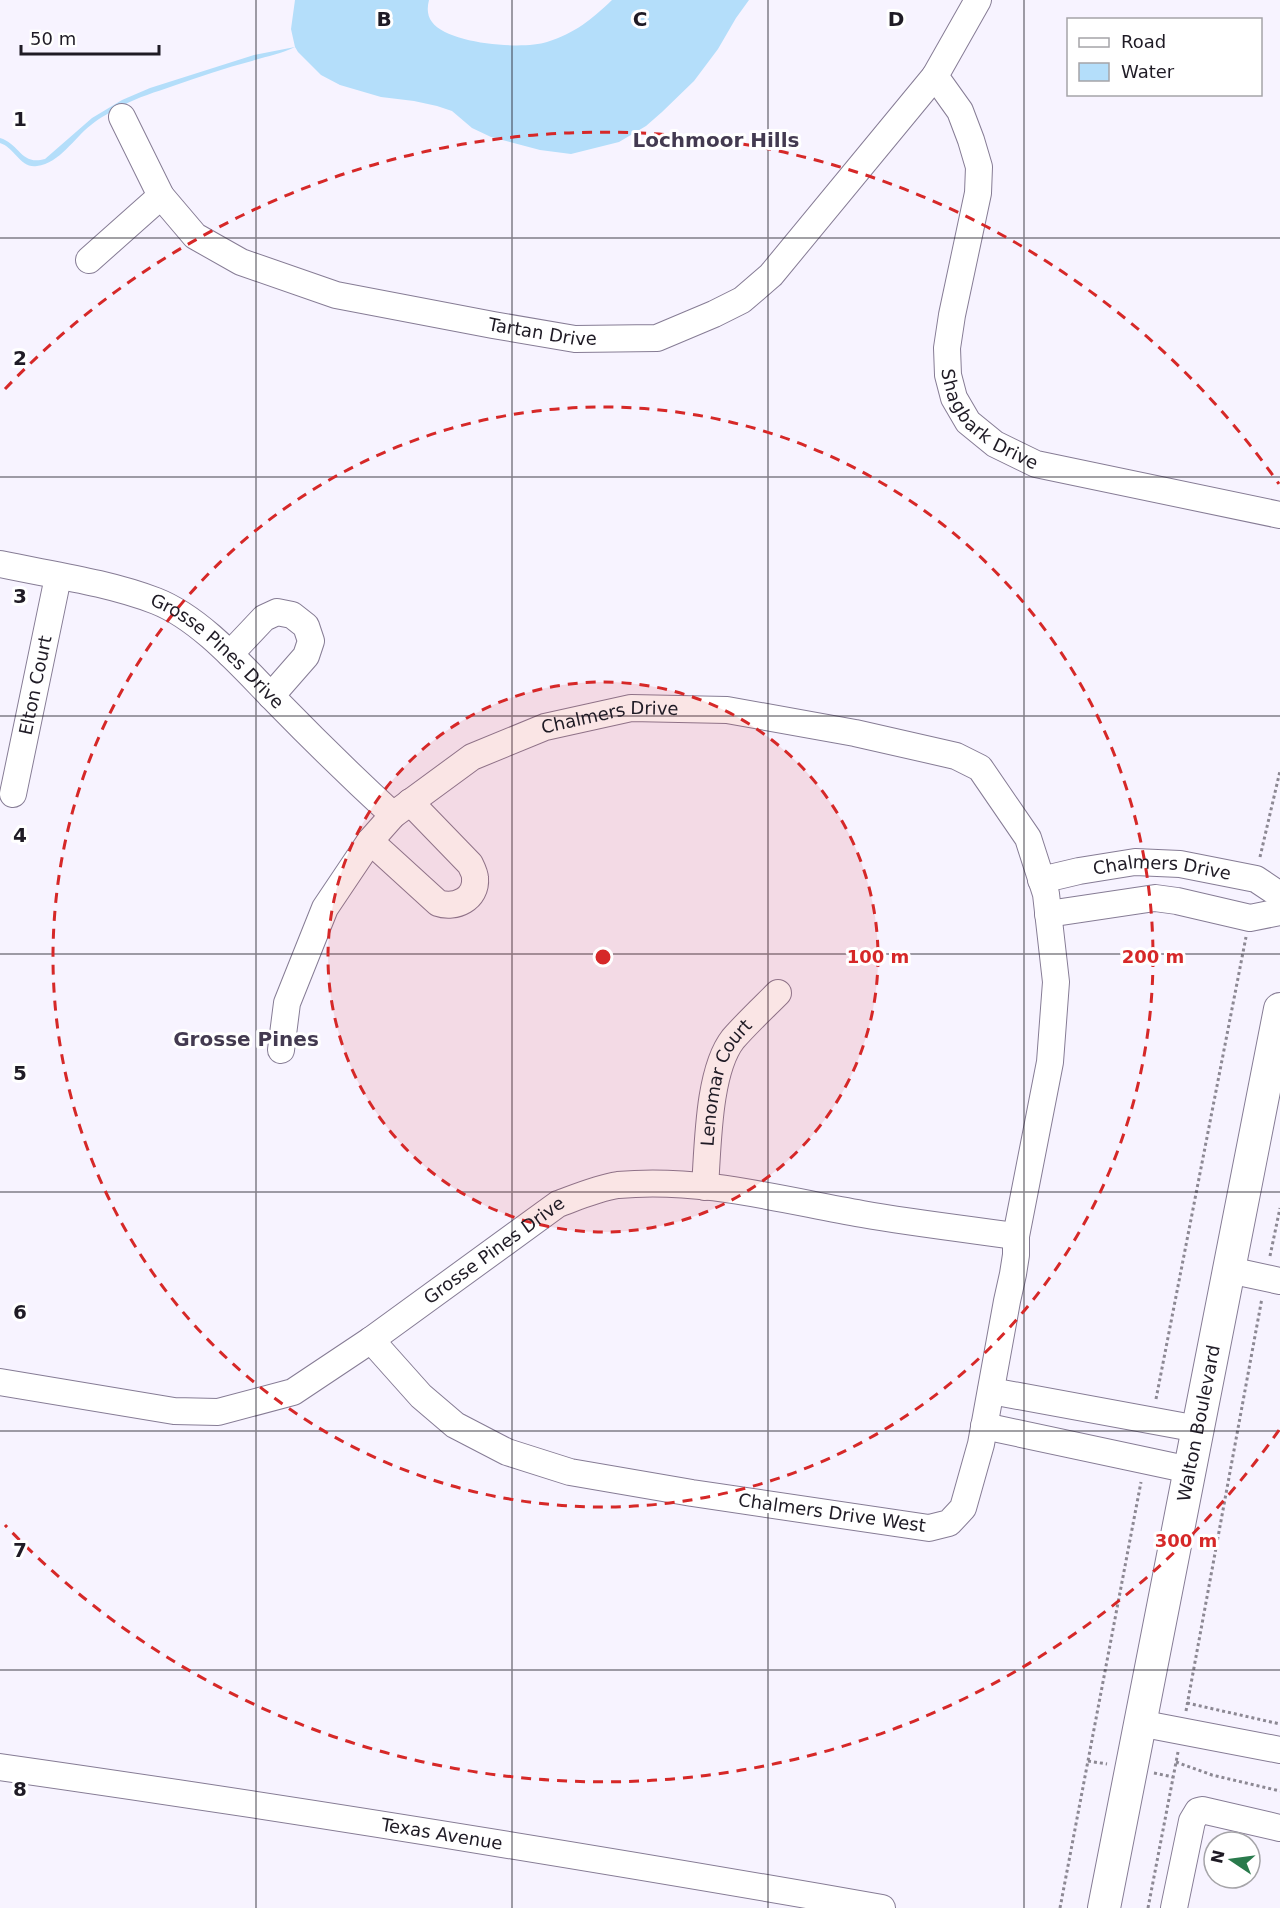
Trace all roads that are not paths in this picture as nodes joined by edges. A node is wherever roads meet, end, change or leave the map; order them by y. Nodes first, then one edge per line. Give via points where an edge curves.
1 (978, 0) edge
2 (935, 76) junction
3 (122, 117) dead end
4 (161, 196) junction
5 (89, 260) dead end
6 (1280, 515) edge
7 (0, 564) edge
8 (58, 577) junction
9 (230, 654) junction
10 (271, 696) junction
11 (12, 794) dead end
12 (401, 808) junction
13 (370, 841) junction
14 (1280, 895) edge
15 (1045, 896) junction
16 (1280, 912) edge
17 (778, 993) dead end
18 (1280, 1009) edge
19 (281, 1050) dead end
20 (705, 1187) junction
21 (1016, 1236) junction
22 (1229, 1270) junction
23 (1273, 1279) edge
24 (370, 1340) junction
25 (0, 1382) edge
26 (991, 1391) junction
27 (984, 1426) junction
28 (1198, 1429) junction
29 (1190, 1470) junction
30 (1139, 1723) junction
31 (1280, 1749) edge
32 (0, 1767) edge
33 (1280, 1828) edge
34 (882, 1908) edge
35 (1104, 1908) edge
36 (1174, 1908) edge

1 - 2 street
2 - 4 street, Tartan Drive via 771,275 742,300 657,338 575,339 336,295 241,262 195,236
2 - 6 street, Shagbark Drive via 960,111 979,167 978,193 947,348 954,398 968,422 995,444 1036,464
3 - 4 street, Tartan Drive
4 - 5 street
7 - 8 street, Grosse Pines Drive
8 - 9 street, Grosse Pines Drive via 157,602 186,618
8 - 11 street, Elton Court
9 - 10 street, Grosse Pines Drive
9 - 10 street via 264,618 277,612 292,615 306,626 311,641 306,656
10 - 12 street, Grosse Pines Drive via 340,766
12 - 13 street, Chalmers Drive
12 - 13 street, Grosse Pines Drive via 470,864 476,877 468,899 446,906 438,903
12 - 15 street, Chalmers Drive via 472,758 544,727 631,708 727,710 866,735 956,756 980,768 1028,838
13 - 19 street, Chalmers Drive via 325,908 287,1003
14 - 15 street, Chalmers Drive via 1256,879 1180,864 1135,862 1079,871
15 - 16 street, Chalmers Drive via 1155,898 1250,918
15 - 21 street, Chalmers Drive West via 1056,982 1050,1062
17 - 20 street, Lenomar Court via 732,1041 720,1065 712,1104
18 - 22 main road, Walton Boulevard
20 - 21 street, Grosse Pines Drive
20 - 24 street, Grosse Pines Drive via 681,1183 617,1185 558,1204
21 - 26 street, Chalmers Drive West via 1013,1274
22 - 23 street
22 - 28 main road, Walton Boulevard
24 - 25 street, Grosse Pines Drive via 293,1392 218,1412 174,1411
24 - 27 street, Chalmers Drive West via 421,1396 455,1425 507,1452 570,1472 928,1528 949,1523 963,1508
26 - 27 street, Chalmers Drive West
26 - 28 street
27 - 29 street
28 - 29 main road, Walton Boulevard
29 - 30 main road, Walton Boulevard
30 - 31 street
30 - 35 main road, Walton Boulevard
32 - 34 street, Texas Avenue
33 - 36 street via 1198,1811 1192,1821

